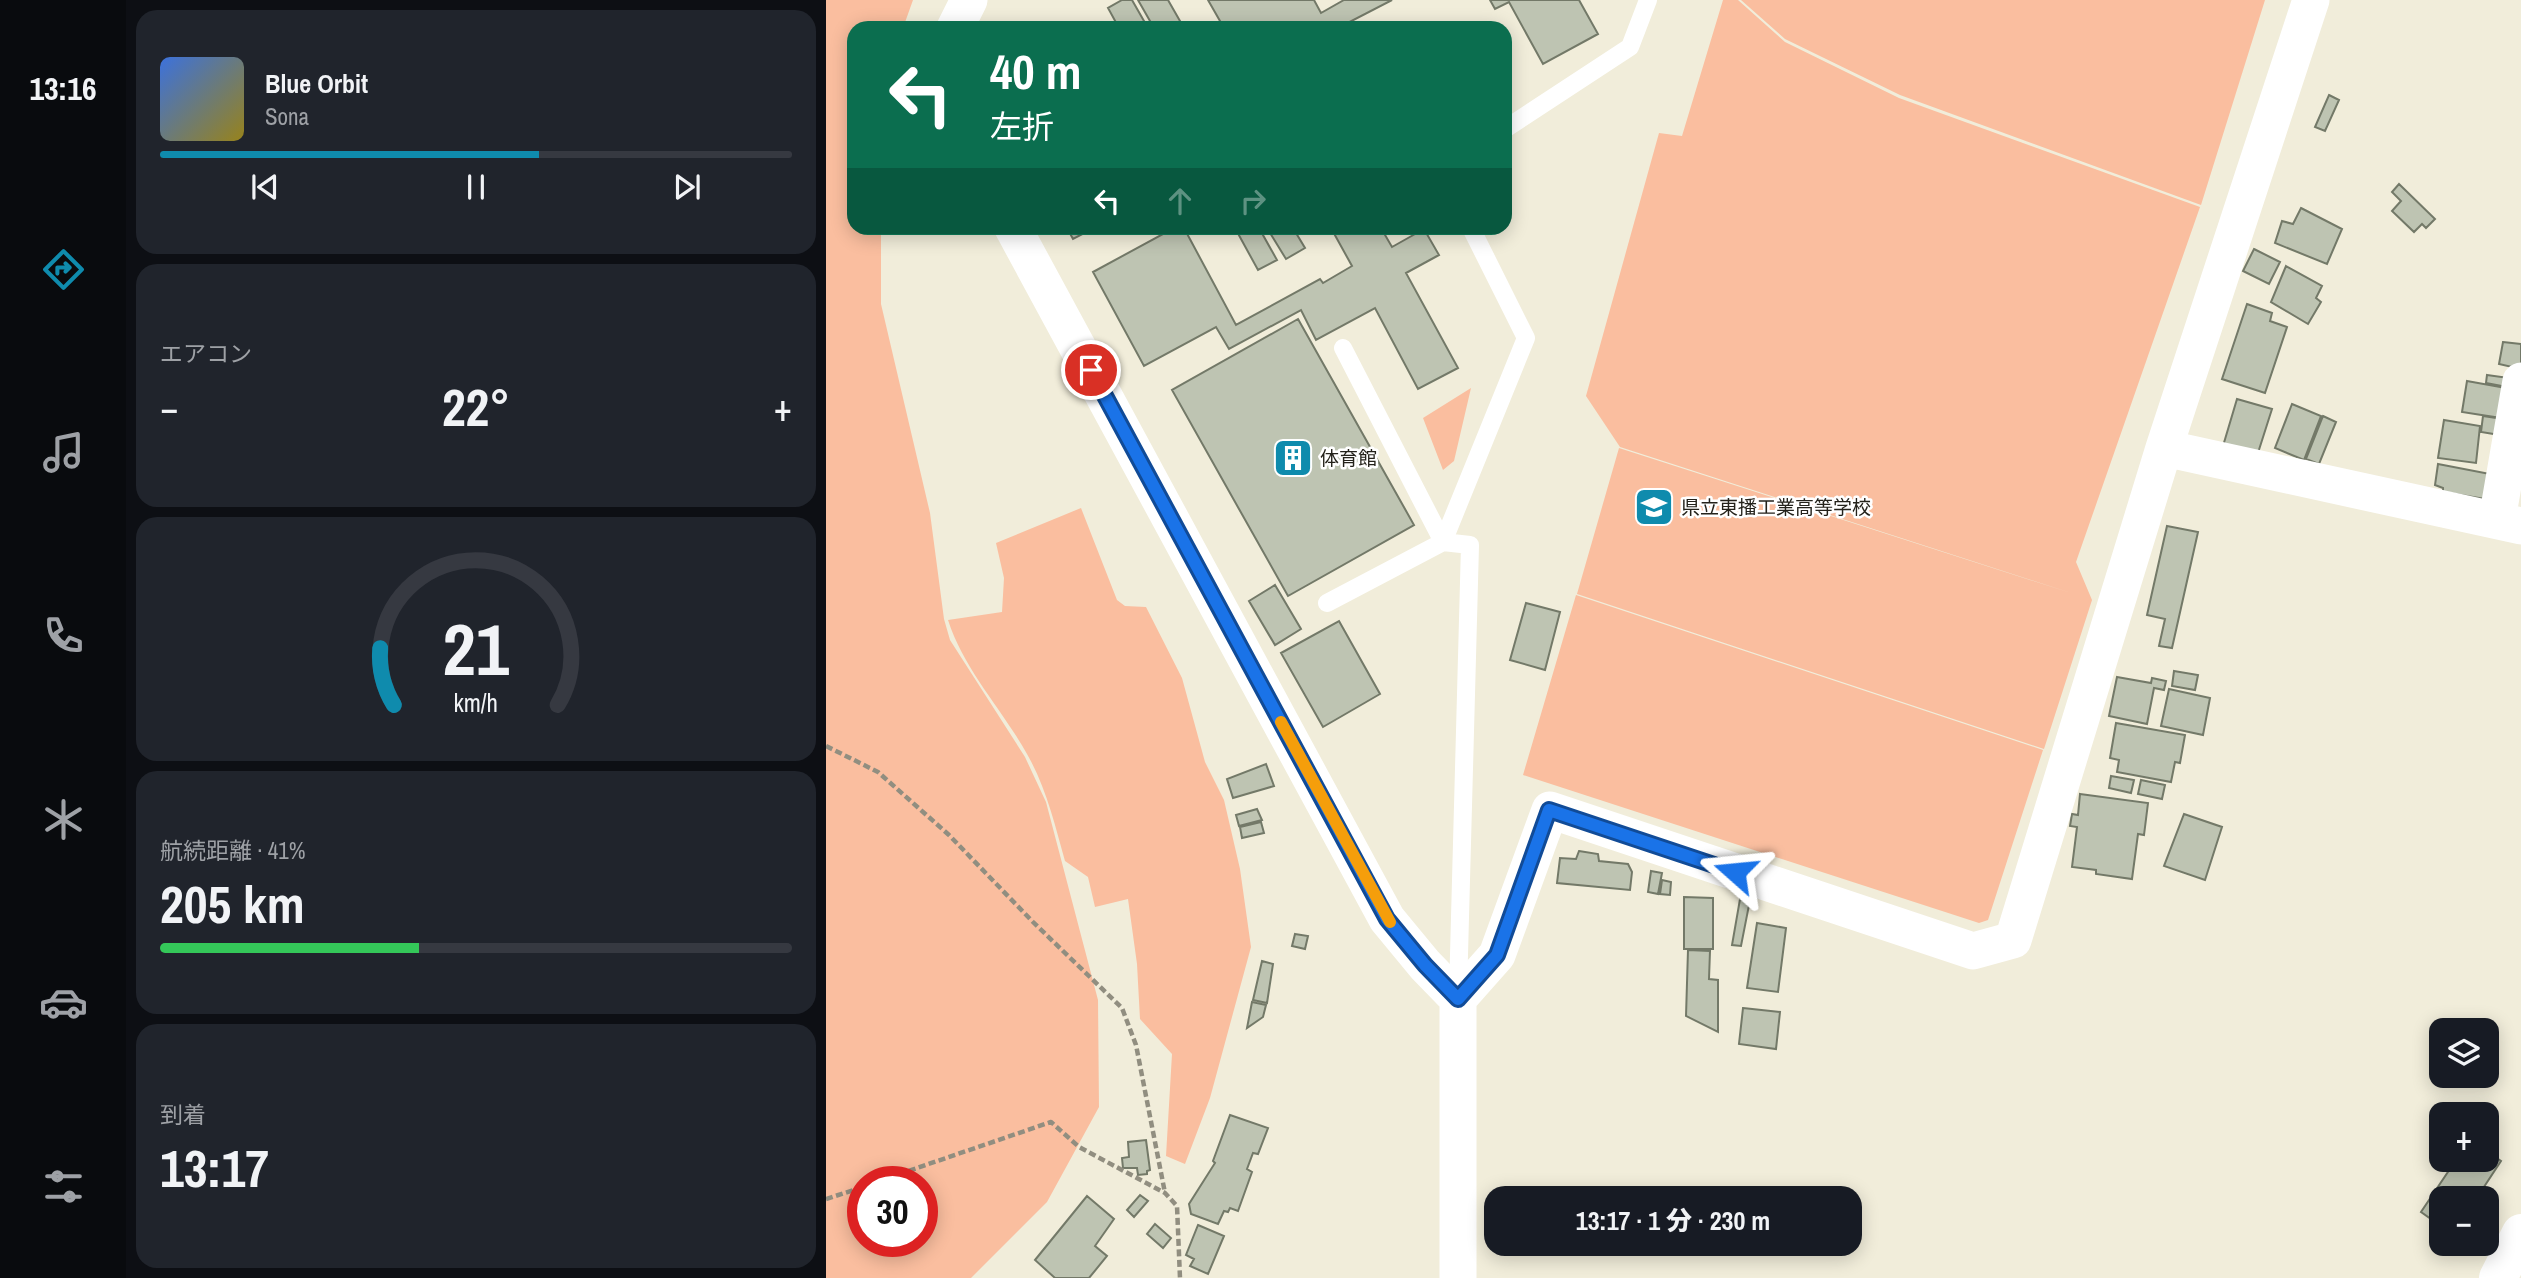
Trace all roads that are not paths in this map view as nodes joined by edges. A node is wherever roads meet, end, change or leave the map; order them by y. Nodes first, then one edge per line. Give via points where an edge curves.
1 (969, 0) edge
2 (1648, 0) edge
3 (2311, 0) edge
4 (958, 21) edge
5 (1512, 124) edge
6 (1017, 235) edge
7 (1475, 235) edge
8 (1343, 348) dead end
9 (2521, 381) edge
10 (2164, 448) junction
11 (2509, 523) edge
12 (1443, 542) junction
13 (1327, 603) dead end
14 (1458, 999) junction
15 (2521, 1233) edge
16 (1458, 1278) edge
17 (2498, 1278) edge

1 - 4 street
2 - 5 lane via 1630,47
3 - 10 street
6 - 14 street via 1387,919
7 - 12 lane via 1527,338
8 - 12 lane
9 - 11 street
10 - 11 street
10 - 14 street via 2012,940 1973,951 1549,810 1497,955
12 - 13 lane
12 - 14 lane via 1470,545
14 - 16 street
15 - 17 street

